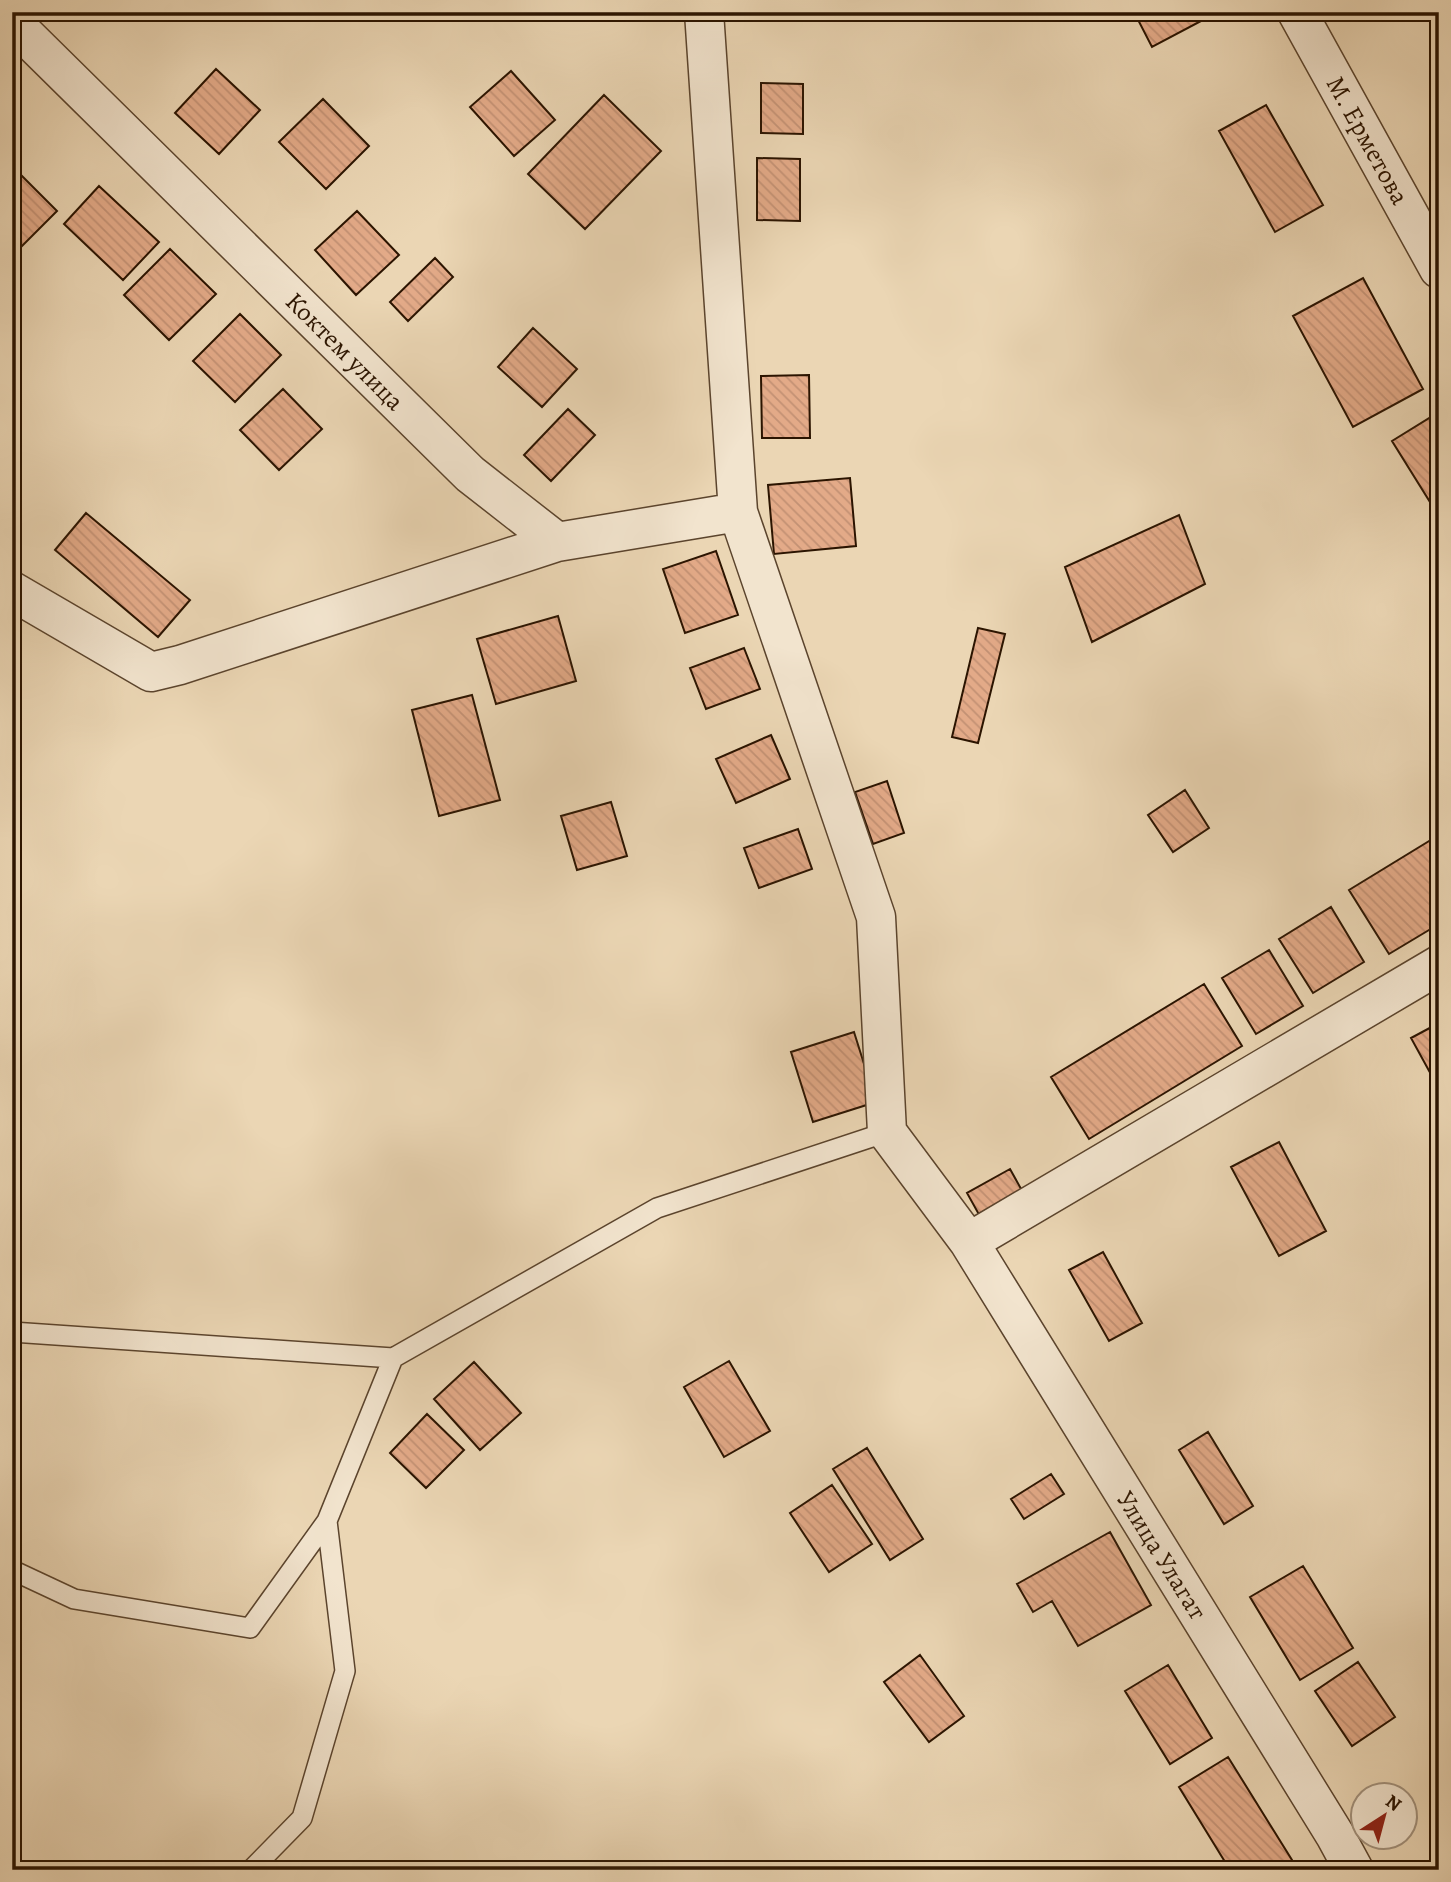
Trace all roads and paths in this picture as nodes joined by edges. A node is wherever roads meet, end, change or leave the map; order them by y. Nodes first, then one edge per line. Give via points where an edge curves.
1 (704, 12) edge
2 (1297, 12) edge
3 (12, 22) edge
4 (1439, 269) edge
5 (738, 512) junction
6 (557, 541) junction
7 (12, 591) edge
8 (1439, 965) edge
9 (887, 1132) junction
10 (968, 1242) junction
11 (12, 1332) edge
12 (393, 1357) junction
13 (327, 1521) junction
14 (12, 1570) edge
15 (251, 1870) edge
16 (1354, 1870) edge

1 - 5 street
2 - 4 street, М. Ерметова
3 - 6 street, Коктем улица via 470,474
5 - 6 street
5 - 9 street via 876,917
6 - 7 street via 151,672
8 - 10 street
9 - 10 street, Улица Улагат
9 - 12 lane via 657,1208
10 - 16 street, Улица Улагат
11 - 12 lane
12 - 13 lane
13 - 14 lane via 250,1628 74,1599
13 - 15 lane via 345,1671 302,1818

